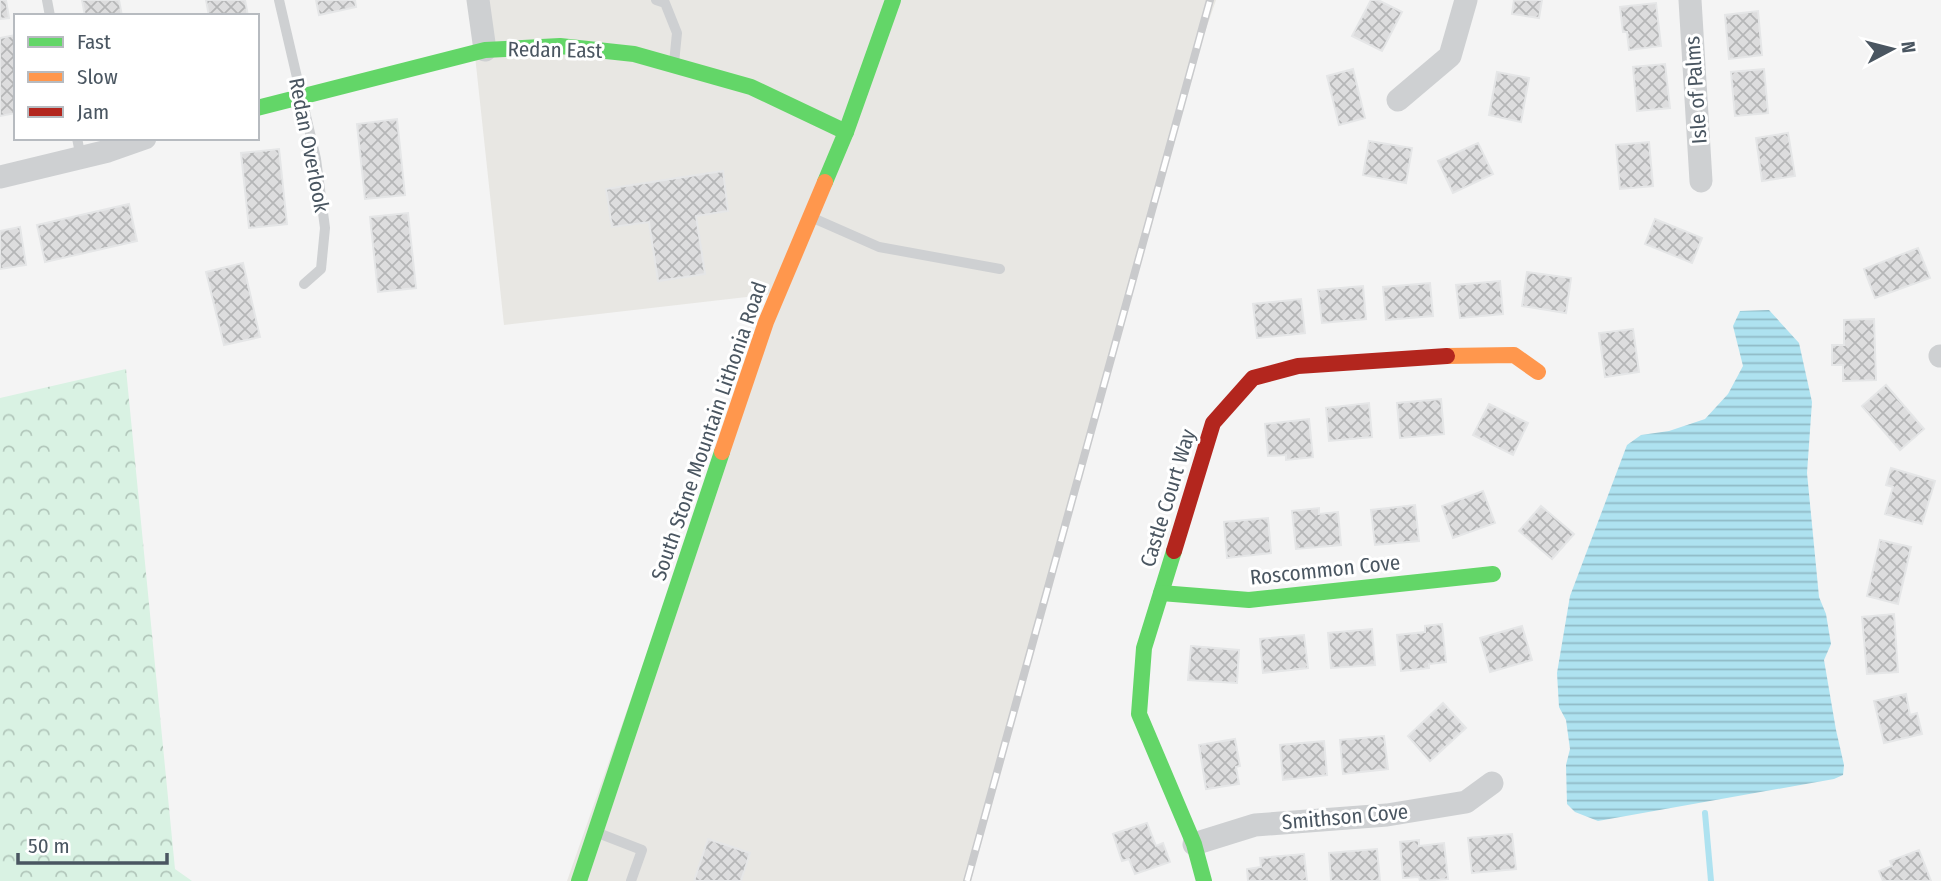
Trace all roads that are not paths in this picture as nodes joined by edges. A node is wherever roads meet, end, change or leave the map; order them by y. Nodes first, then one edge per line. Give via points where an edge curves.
1 (279, 0) edge
2 (478, 0) edge
3 (656, 0) edge
4 (894, 0) edge
5 (1466, 0) edge
6 (1690, 0) edge
7 (485, 50) junction
8 (674, 66) junction
9 (302, 97) junction
10 (1398, 100) dead end
11 (259, 108) edge
12 (846, 132) junction
13 (132, 140) edge
14 (79, 148) edge
15 (0, 177) edge
16 (1701, 181) dead end
17 (810, 217) junction
18 (1000, 269) dead end
19 (303, 284) dead end
20 (1538, 372) dead end
21 (1493, 574) dead end
22 (1161, 593) junction
23 (1492, 783) dead end
24 (595, 832) junction
25 (1194, 844) junction
26 (579, 881) edge
27 (631, 881) edge
28 (1204, 881) edge

1 - 9 lane, Redan Overlook
2 - 7 street
3 - 8 lane via 665,3 677,33
4 - 12 street, South Stone Mountain Lithonia Road
5 - 10 street via 1450,56
6 - 16 street, Isle of Palms
7 - 8 street, Redan East via 560,46 634,54
7 - 9 street, Redan East
8 - 12 street, Redan East via 751,87
9 - 11 street, Redan East
9 - 19 lane, Redan Overlook via 325,228 321,269
12 - 17 street, South Stone Mountain Lithonia Road
13 - 14 street
14 - 15 street
17 - 18 lane via 879,247
17 - 24 street, South Stone Mountain Lithonia Road via 766,322
20 - 22 street, Castle Court Way via 1514,355 1456,355 1298,366 1253,378 1213,423
21 - 22 street, Roscommon Cove via 1249,600
22 - 25 street, Castle Court Way via 1144,648 1139,715
23 - 25 street, Smithson Cove via 1466,802 1387,816 1255,825
24 - 26 street, South Stone Mountain Lithonia Road
24 - 27 lane via 642,850
25 - 28 street, Castle Court Way

